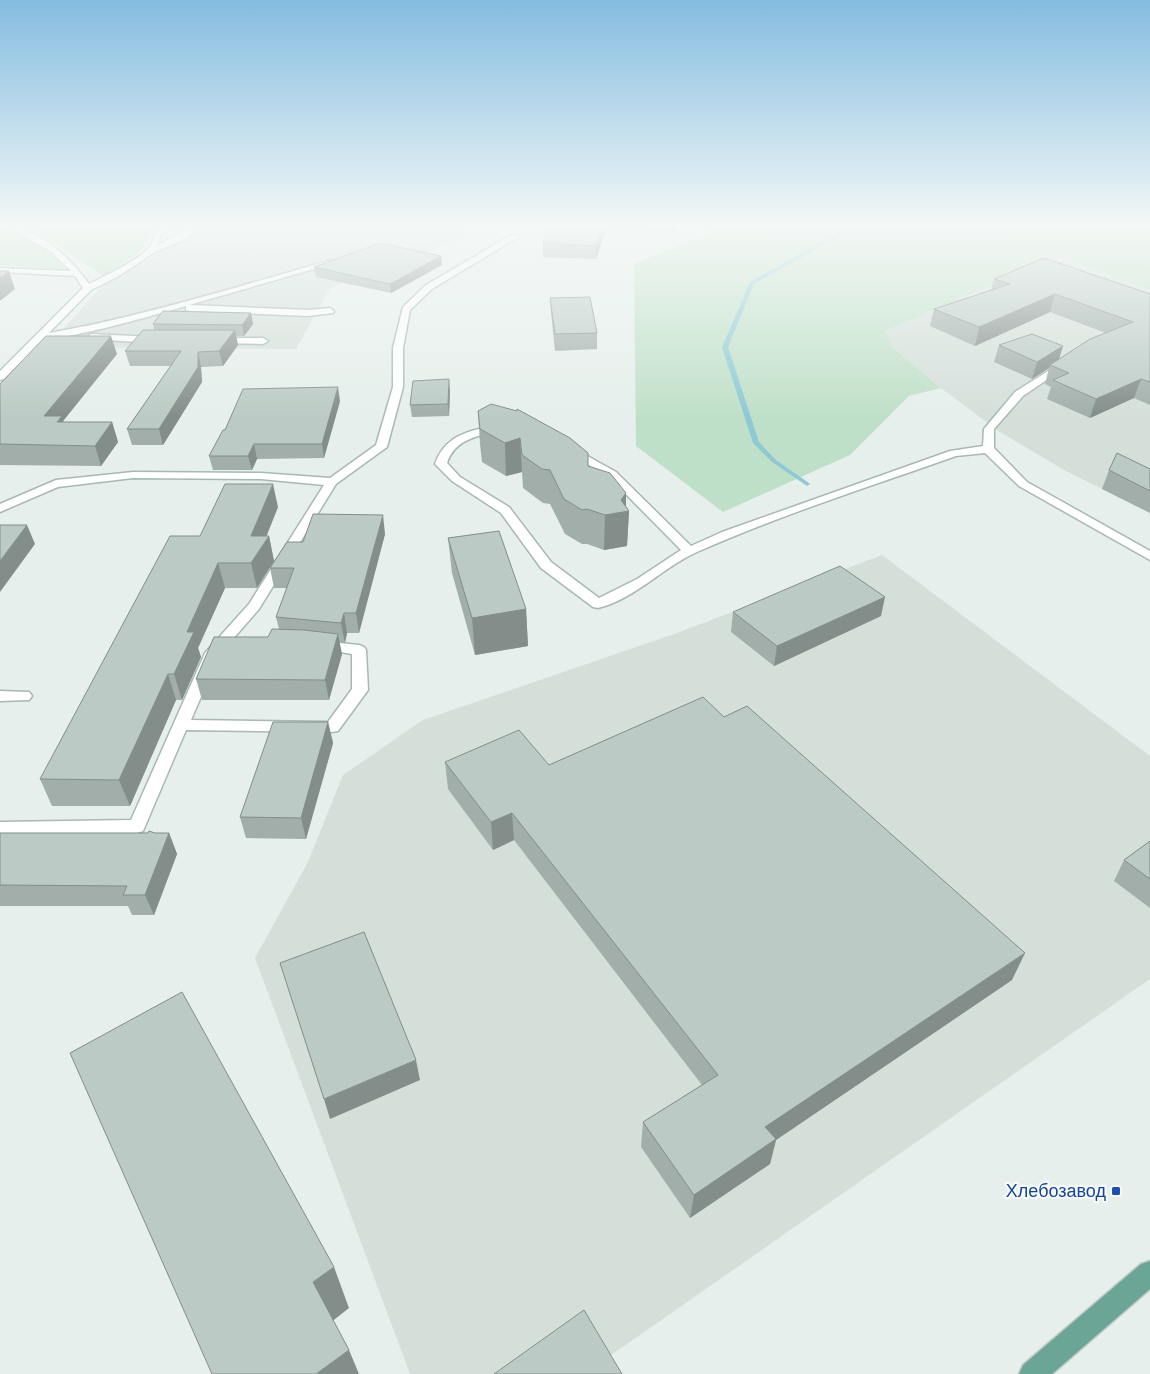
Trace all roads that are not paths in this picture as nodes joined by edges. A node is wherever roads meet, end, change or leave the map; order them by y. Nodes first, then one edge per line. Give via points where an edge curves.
1 (87, 289) edge
2 (238, 289) edge
3 (427, 289) edge
4 (175, 307) junction
5 (330, 310) dead end
6 (61, 335) junction
7 (40, 337) junction
8 (160, 340) edge
9 (207, 341) edge
10 (263, 341) dead end
11 (1076, 356) edge
12 (0, 376) edge
13 (512, 428) edge
14 (558, 445) edge
15 (988, 449) junction
16 (332, 482) junction
17 (0, 508) edge
18 (689, 551) junction
19 (1150, 556) edge
20 (224, 640) junction
21 (243, 640) edge
22 (308, 644) edge
23 (0, 696) edge
24 (24, 696) dead end
25 (181, 725) junction
26 (0, 829) edge
27 (1150, 1273) edge
28 (1032, 1374) edge

1 - 7 street
2 - 4 street
3 - 16 street via 406,308 398,348 398,387 381,447
4 - 5 street via 308,313
4 - 6 street
6 - 7 street
6 - 8 street
7 - 12 street
9 - 10 street
11 - 15 street via 1019,394 989,429
13 - 18 street via 486,430 457,441 448,446 441,464 456,479 505,510 546,565 598,604 642,582
14 - 18 street via 612,474
15 - 18 street via 954,453
15 - 19 street via 1022,484
16 - 17 street via 261,476 133,475 56,484
16 - 20 street via 254,606
20 - 21 street
20 - 25 street via 212,654
22 - 25 street via 359,650 360,690 332,727
23 - 24 street
25 - 26 street via 137,826
27 - 28 main road

